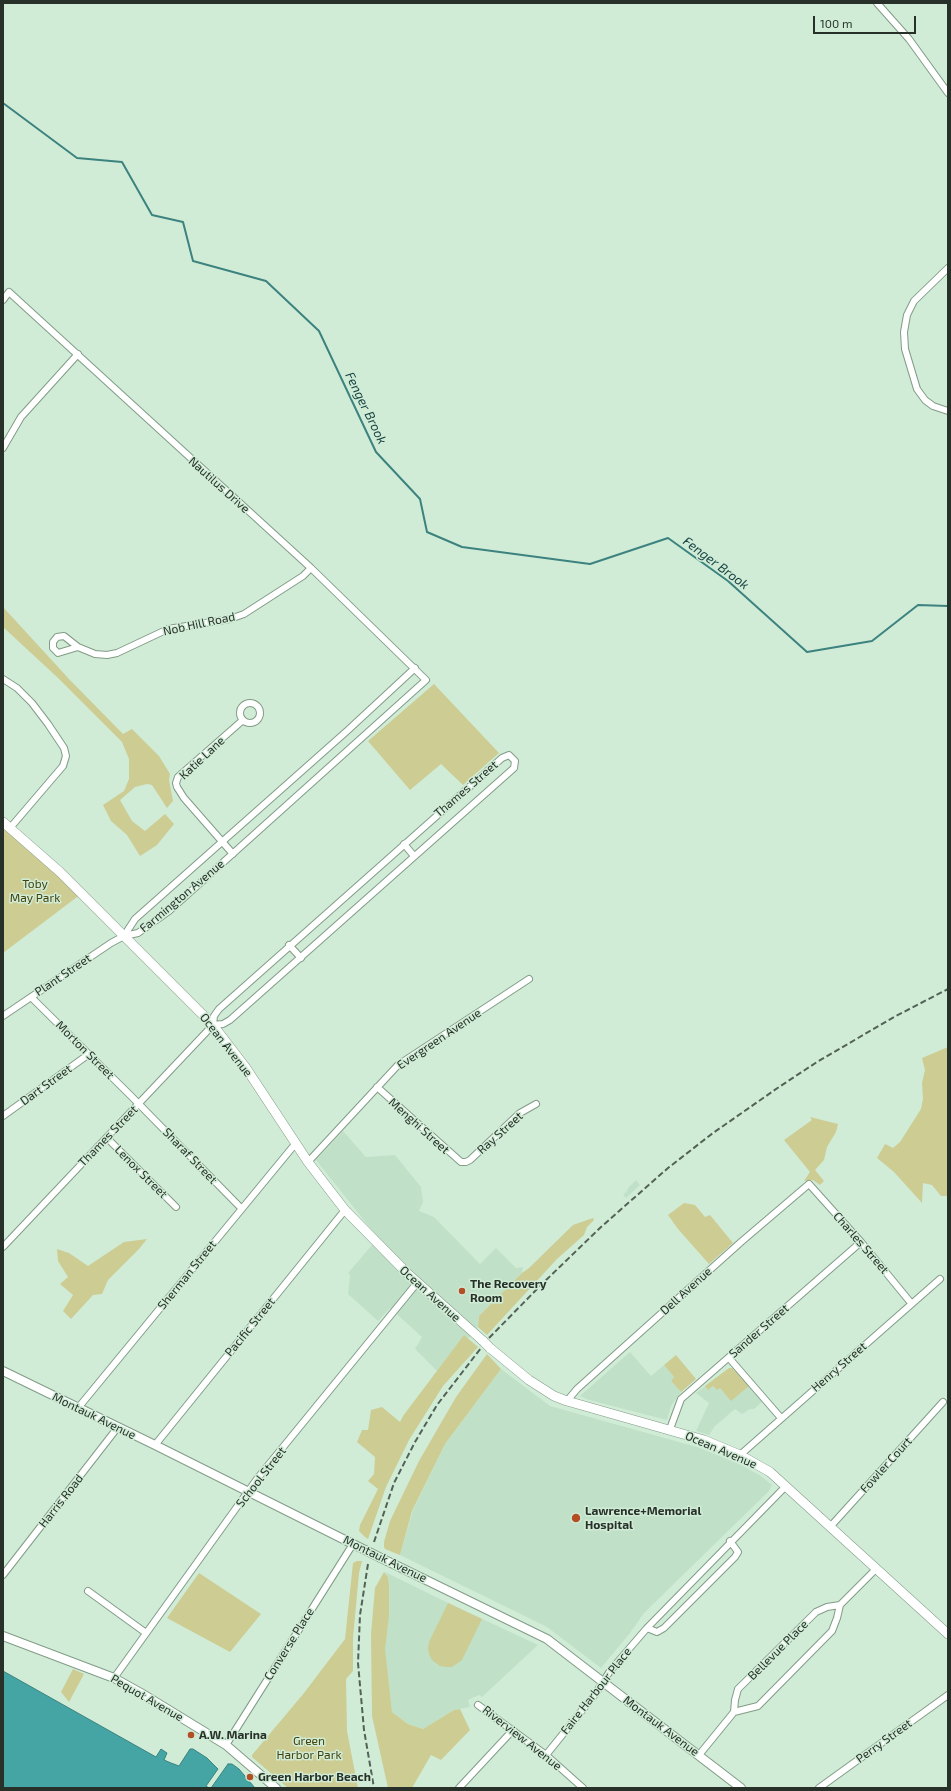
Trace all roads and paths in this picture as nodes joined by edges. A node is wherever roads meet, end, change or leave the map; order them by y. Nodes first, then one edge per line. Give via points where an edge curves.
1 (877, 3) edge
2 (948, 93) edge
3 (948, 268) edge
4 (3, 300) edge
5 (78, 354) junction
6 (948, 411) edge
7 (3, 448) edge
8 (311, 568) junction
9 (78, 647) dead end
10 (415, 668) junction
11 (3, 679) edge
12 (426, 680) joint
13 (243, 720) dead end
14 (6, 825) edge
15 (221, 841) junction
16 (404, 844) junction
17 (233, 854) junction
18 (414, 856) junction
19 (124, 936) junction
20 (289, 945) junction
21 (301, 958) junction
22 (529, 979) dead end
23 (31, 997) junction
24 (3, 1016) edge
25 (213, 1025) junction
26 (89, 1054) junction
27 (377, 1087) junction
28 (139, 1104) junction
29 (536, 1104) dead end
30 (3, 1116) edge
31 (107, 1138) junction
32 (296, 1143) junction
33 (308, 1162) junction
34 (464, 1162) joint
35 (809, 1184) joint
36 (176, 1207) dead end
37 (241, 1208) junction
38 (345, 1210) junction
39 (861, 1242) junction
40 (3, 1247) edge
41 (940, 1279) dead end
42 (417, 1283) junction
43 (912, 1303) junction
44 (729, 1358) junction
45 (3, 1371) edge
46 (567, 1401) junction
47 (942, 1402) dead end
48 (78, 1408) junction
49 (781, 1418) junction
50 (118, 1427) junction
51 (670, 1429) junction
52 (155, 1445) junction
53 (740, 1455) junction
54 (786, 1486) junction
55 (248, 1492) junction
56 (830, 1527) junction
57 (730, 1541) junction
58 (353, 1544) junction
59 (876, 1569) junction
60 (3, 1575) edge
61 (88, 1591) dead end
62 (840, 1605) junction
63 (646, 1628) junction
64 (146, 1633) junction
65 (948, 1634) edge
66 (3, 1636) edge
67 (114, 1678) junction
68 (603, 1682) junction
69 (948, 1695) edge
70 (478, 1705) dead end
71 (734, 1712) junction
72 (513, 1730) junction
73 (226, 1745) junction
74 (546, 1755) junction
75 (699, 1755) junction
76 (276, 1788) edge
77 (459, 1788) edge
78 (583, 1788) edge
79 (741, 1788) edge
80 (819, 1788) edge

1 - 2 street via 908,39
3 - 6 street via 914,301 907,315 904,332 905,349 917,389 933,406
4 - 5 street, Nautilus Drive via 9,292
5 - 7 street via 21,417
5 - 8 street, Nautilus Drive
8 - 9 street, Nob Hill Road via 304,576 244,614 230,619 168,629 117,653 107,655 94,654
8 - 10 street, Nautilus Drive
10 - 12 street, Nautilus Drive
10 - 15 street, Farmington Avenue via 348,731
11 - 14 street, Ocean Avenue via 18,688 32,703 64,748 66,756 63,766
12 - 17 street, Farmington Avenue
13 - 15 street, Katie Lane via 178,777 176,783 184,798
14 - 19 main road, Ocean Avenue via 55,867
15 - 17 street, Katie Lane
15 - 19 street, Farmington Avenue via 135,919
16 - 18 street
16 - 18 street, Thames Street via 502,758 508,755 515,761 514,768
16 - 20 street, Thames Street
17 - 19 street, Farmington Avenue via 153,923 138,933
18 - 21 street, Thames Street
19 - 23 street, Plant Street
19 - 25 main road, Ocean Avenue
20 - 21 street
20 - 25 street, Thames Street via 219,1009 214,1016
21 - 25 street, Thames Street via 230,1020
22 - 27 street, Evergreen Avenue via 398,1065
23 - 24 street, Plant Street
23 - 26 street, Morton Street
25 - 28 street, Thames Street
25 - 32 main road, Ocean Avenue via 236,1054
26 - 28 street, Morton Street
26 - 30 street, Dart Street
27 - 33 street, Evergreen Avenue
27 - 34 street, Menghi Street via 455,1158
28 - 31 street, Thames Street
28 - 37 street, Sharaf Street
29 - 34 street, Ray Street via 520,1113 470,1160
31 - 36 street, Lenox Street
31 - 40 street, Thames Street
32 - 33 main road, Ocean Avenue
32 - 37 street, Sherman Street
33 - 38 main road, Ocean Avenue
35 - 39 street, Charles Street
35 - 46 street, Dell Avenue
37 - 48 street, Sherman Street
38 - 42 main road, Ocean Avenue
38 - 52 street, Pacific Street
39 - 43 street, Charles Street
39 - 44 street, Sander Street
41 - 43 street, Henry Street
42 - 46 main road, Ocean Avenue, bridge via 536,1385
42 - 55 street, School Street
43 - 49 street, Henry Street
44 - 49 street
44 - 51 street, Sander Street via 681,1399
45 - 48 street, Montauk Avenue
46 - 51 main road, Ocean Avenue
47 - 56 street, Fowler Court
48 - 50 street, Montauk Avenue
49 - 53 street, Henry Street
50 - 52 street, Montauk Avenue
50 - 60 street, Harris Road
51 - 53 main road, Ocean Avenue
52 - 55 street, Montauk Avenue
53 - 54 main road, Ocean Avenue via 770,1472
54 - 56 main road, Ocean Avenue
54 - 57 street, Faire Harbour Place
55 - 58 street, Montauk Avenue
55 - 64 street, School Street
56 - 59 main road, Ocean Avenue
57 - 63 street, Faire Harbour Place
57 - 63 street via 738,1552 735,1557 664,1628 657,1632
58 - 68 street, Montauk Avenue, bridge via 547,1639
58 - 73 street, Converse Place
59 - 62 street, Bellevue Place
59 - 65 main road, Ocean Avenue
61 - 64 street
62 - 71 street, Bellevue Place via 832,1631 758,1706
62 - 71 street, Bellevue Place via 816,1612 738,1689
63 - 68 street, Faire Harbour Place
64 - 67 street, School Street
66 - 67 street, Pequot Avenue
67 - 73 street, Pequot Avenue
68 - 74 street, Faire Harbour Place
68 - 75 street, Montauk Avenue
69 - 80 street, Perry Street
70 - 72 street, Riverview Avenue
71 - 75 street
72 - 74 street, Riverview Avenue
72 - 77 street
73 - 76 street, Pequot Avenue
74 - 78 street, Riverview Avenue
75 - 79 street, Montauk Avenue

